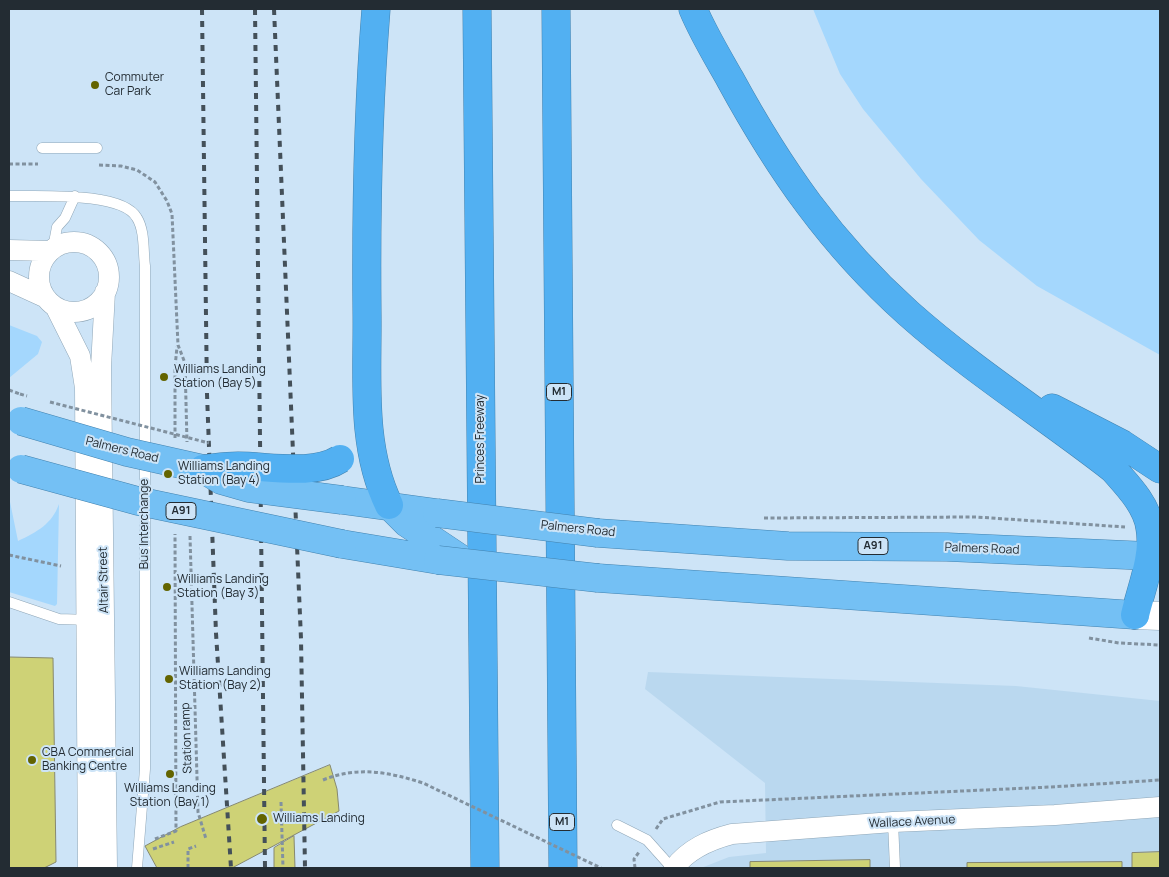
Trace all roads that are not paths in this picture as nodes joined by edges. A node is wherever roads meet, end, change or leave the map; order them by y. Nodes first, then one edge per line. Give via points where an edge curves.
1 (376, 9) edge
2 (477, 9) edge
3 (556, 9) edge
4 (693, 9) edge
5 (42, 148) dead end
6 (97, 148) dead end
7 (9, 196) edge
8 (75, 196) junction
9 (9, 250) edge
10 (51, 250) junction
11 (9, 281) edge
12 (106, 292) junction
13 (50, 303) junction
14 (995, 381) junction
15 (20, 407) edge
16 (368, 419) junction
17 (195, 460) junction
18 (15, 467) edge
19 (1160, 469) edge
20 (389, 505) junction
21 (1155, 556) edge
22 (467, 563) junction
23 (9, 602) edge
24 (1147, 616) edge
25 (96, 620) junction
26 (1160, 807) edge
27 (893, 822) junction
28 (616, 825) dead end
29 (88, 868) edge
30 (107, 868) edge
31 (137, 868) edge
32 (485, 868) edge
33 (563, 868) edge
34 (673, 868) edge
35 (895, 868) edge

1 - 16 highway via 369,97
2 - 32 highway, Princes Freeway
3 - 33 highway, M1
4 - 14 highway via 747,110 789,179 815,214 842,247 908,313
5 - 6 lane
7 - 8 lane, Bus Interchange
8 - 10 lane via 57,227
8 - 31 lane, Bus Interchange via 131,210 140,224 144,257 145,768
9 - 10 street
10 - 12 street via 74,242 96,250 108,269
10 - 13 street via 42,261 39,273 39,286
11 - 13 street
12 - 13 street via 84,311 65,312
12 - 25 street, Altair Street via 101,359
13 - 25 street, Altair Street via 80,356 85,388
14 - 19 highway via 1087,425
14 - 21 highway via 1113,469 1134,494 1150,527
15 - 17 highway, Palmers Road / A91, bridge via 127,452
16 - 17 highway, bridge via 350,451 332,464 280,469
16 - 20 highway via 378,482
17 - 20 highway, Palmers Road / A91, bridge via 221,480 249,488
18 - 22 highway, A91, bridge via 222,520 342,544
20 - 21 highway, Palmers Road / A91, bridge via 598,533 788,546 947,547
20 - 22 highway via 407,523
21 - 24 highway
22 - 24 highway, A91, bridge via 598,578
23 - 25 lane via 59,619
25 - 29 street, Altair Street
25 - 30 street, Altair Street
26 - 27 street, Wallace Avenue
27 - 34 street, Wallace Avenue via 732,834 707,841
27 - 35 lane
28 - 34 lane, Wallace Avenue via 647,840

